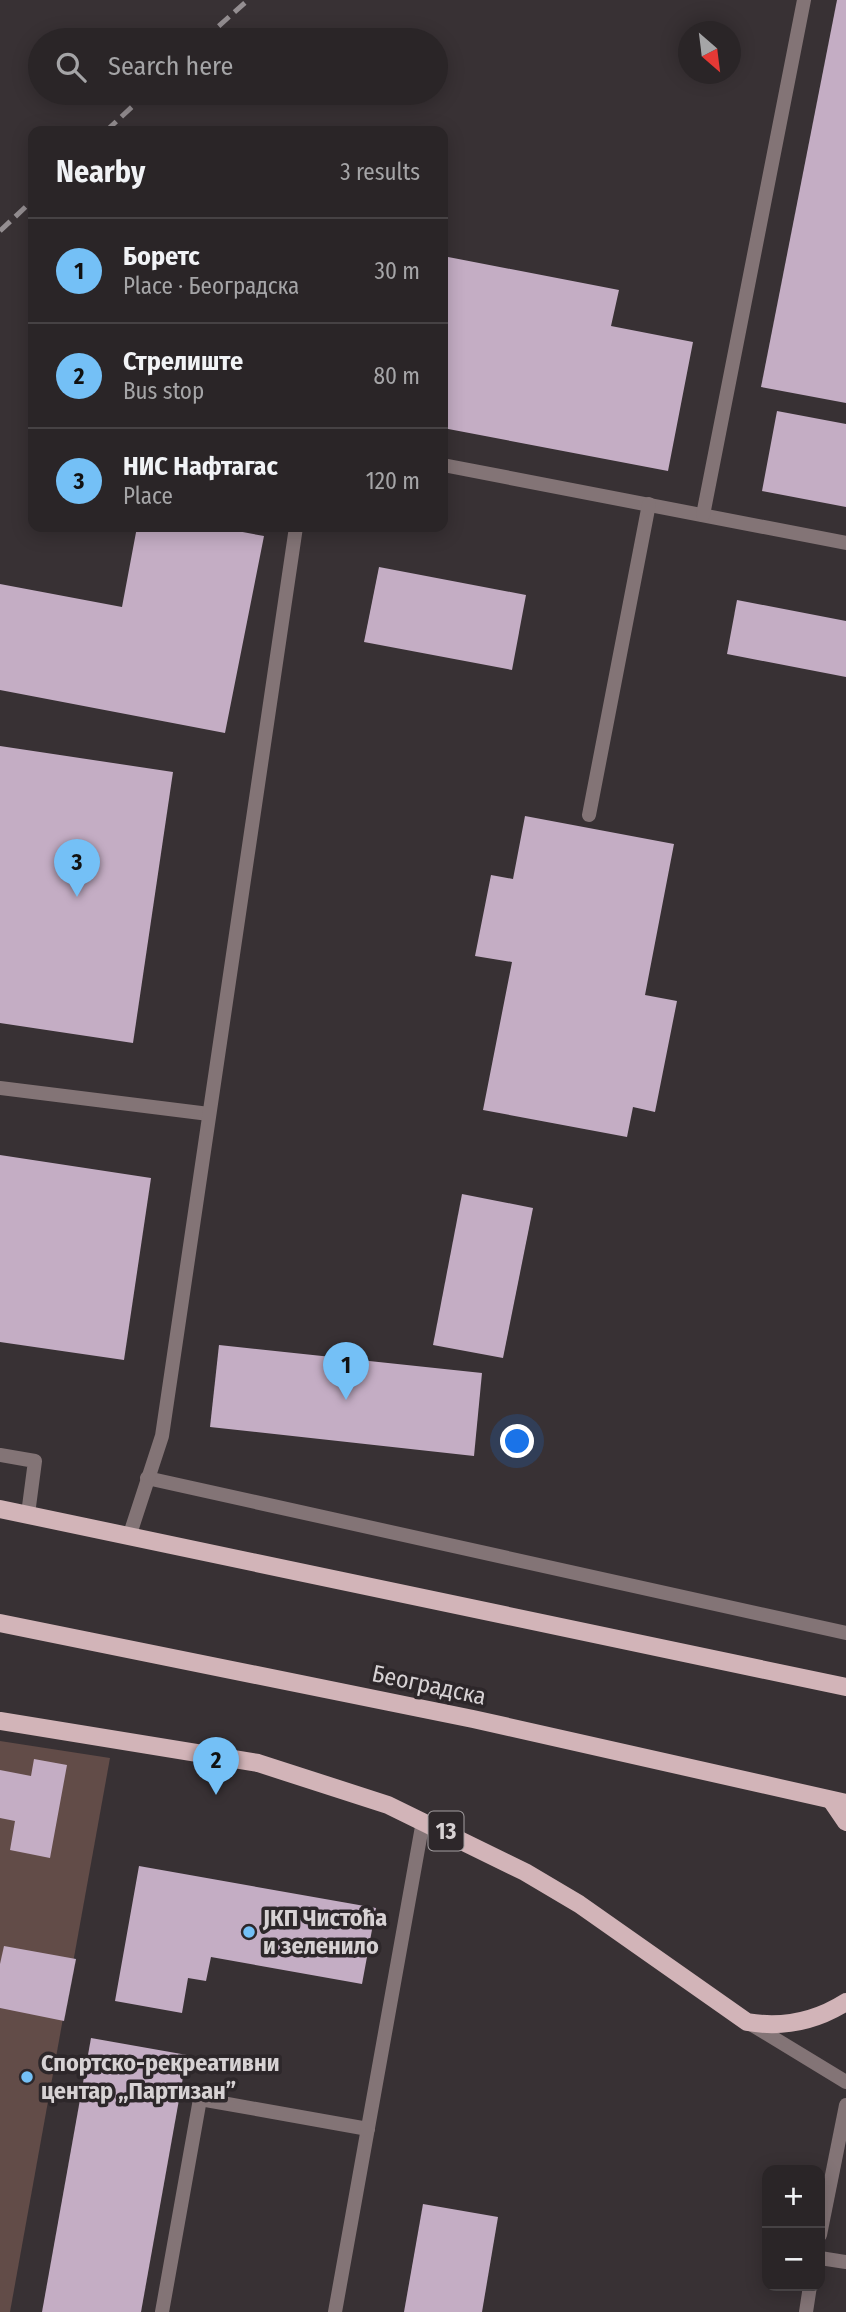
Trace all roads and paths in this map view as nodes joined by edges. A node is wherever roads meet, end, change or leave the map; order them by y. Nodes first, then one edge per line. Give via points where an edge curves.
1 (804, 0) edge
2 (448, 466) edge
3 (649, 504) junction
4 (704, 516) junction
5 (295, 532) edge
6 (846, 543) edge
7 (589, 815) dead end
8 (0, 1088) edge
9 (209, 1114) junction
10 (0, 1455) edge
11 (147, 1478) junction
12 (0, 1509) edge
13 (28, 1514) junction
14 (130, 1534) junction
15 (0, 1623) edge
16 (846, 1633) edge
17 (846, 1688) edge
18 (0, 1721) edge
19 (838, 1801) edge
20 (422, 1821) junction
21 (846, 1822) edge
22 (846, 2002) edge
23 (747, 2022) junction
24 (846, 2082) edge
25 (846, 2105) edge
26 (368, 2129) junction
27 (821, 2228) edge
28 (825, 2259) edge
29 (846, 2262) edge
30 (809, 2291) edge
31 (162, 2312) edge
32 (335, 2312) edge
33 (806, 2312) edge

1 - 4 street
2 - 3 street
3 - 4 street
3 - 7 street
4 - 6 street
5 - 9 street
8 - 9 street
9 - 11 street via 162,1436
10 - 13 street via 35,1461
11 - 14 street
11 - 16 street
12 - 13 main road
13 - 14 main road
14 - 17 main road
15 - 19 main road, Београдска via 473,1719
18 - 20 main road, 13 via 258,1763 388,1805
19 - 21 main road
20 - 23 main road, 13 via 525,1872 579,1905
20 - 26 street
22 - 23 main road via 794,2023 770,2026
23 - 24 street
25 - 27 street
26 - 31 street via 200,2099
26 - 32 street
28 - 29 street
30 - 33 street

